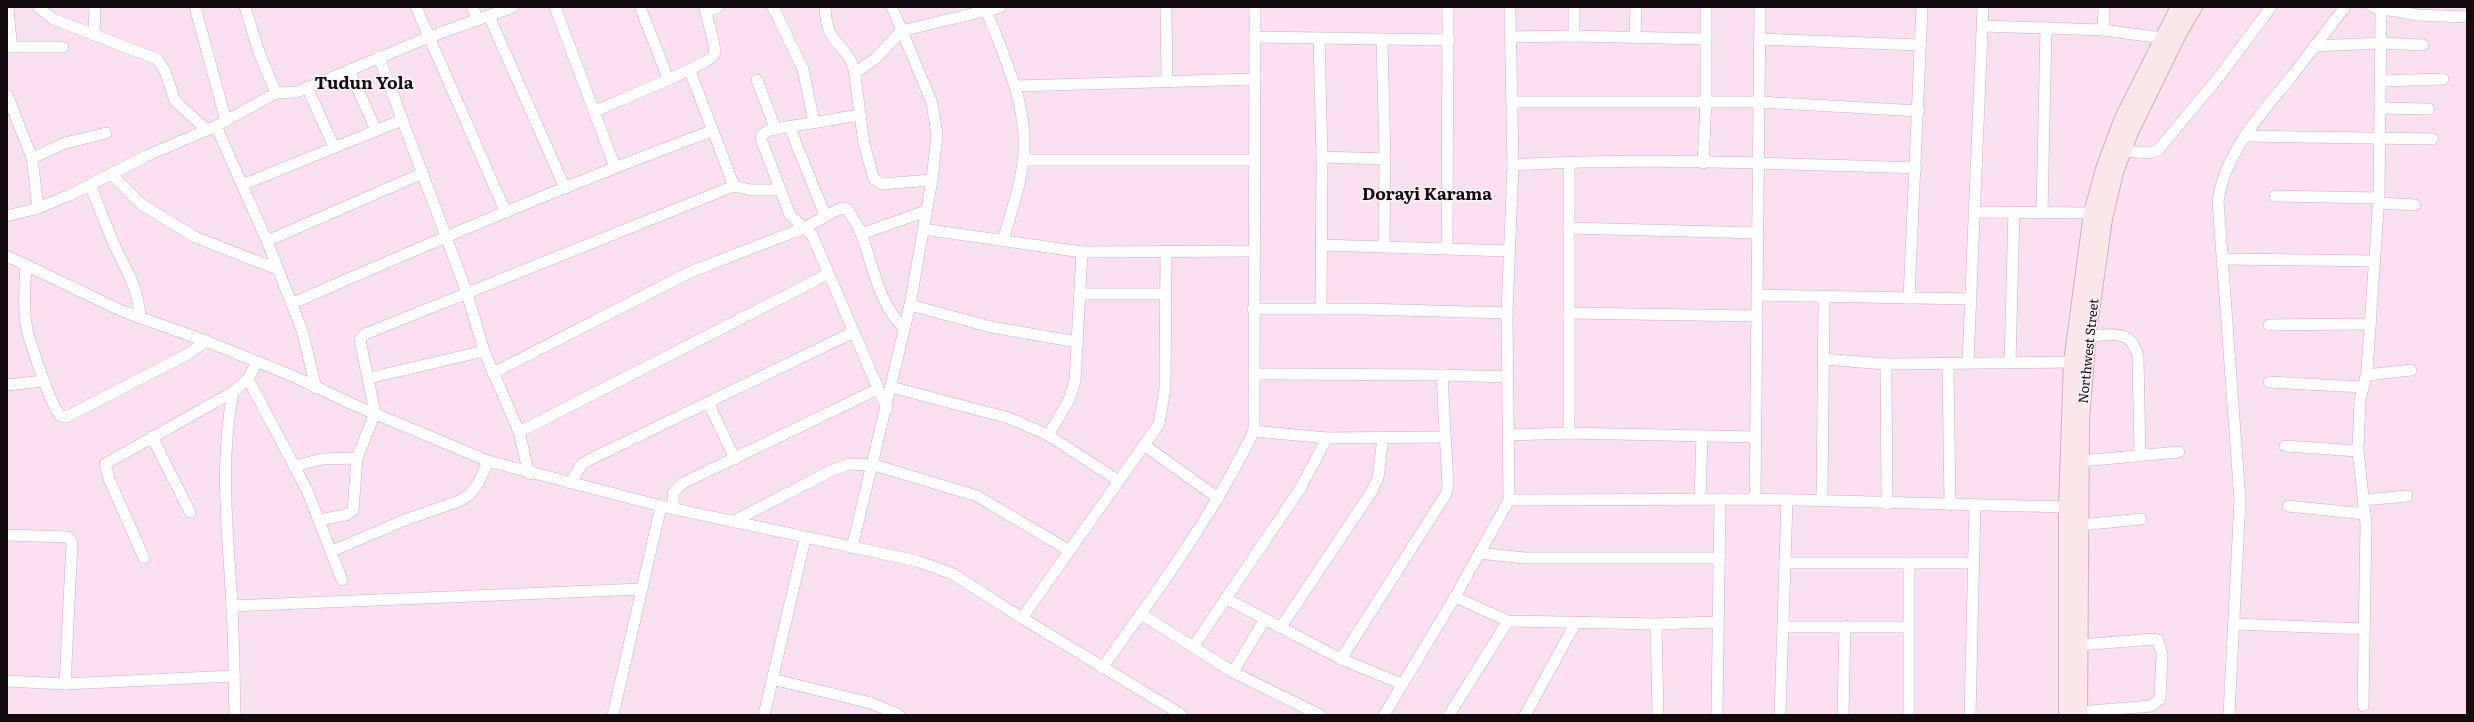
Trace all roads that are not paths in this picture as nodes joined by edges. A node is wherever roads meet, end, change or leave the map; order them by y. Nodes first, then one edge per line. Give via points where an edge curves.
1 (8, 7) edge
2 (38, 7) edge
3 (95, 7) edge
4 (195, 7) edge
5 (245, 7) edge
6 (416, 7) edge
7 (472, 7) edge
8 (513, 7) edge
9 (555, 7) edge
10 (640, 7) edge
11 (718, 7) edge
12 (773, 7) edge
13 (825, 7) edge
14 (892, 7) edge
15 (1001, 7) edge
16 (1166, 7) edge
17 (1256, 7) edge
18 (1448, 7) edge
19 (1510, 7) edge
20 (1574, 7) edge
21 (1636, 7) edge
22 (1706, 7) edge
23 (1760, 7) edge
24 (1922, 7) edge
25 (1984, 7) edge
26 (2104, 7) edge
27 (2180, 7) edge
28 (2194, 7) edge
29 (2270, 7) edge
30 (2345, 7) edge
31 (2377, 8) edge
32 (705, 9) edge
33 (987, 12) junction
34 (488, 16) junction
35 (2467, 18) edge
36 (478, 19) junction
37 (1984, 26) junction
38 (2046, 28) junction
39 (2104, 30) junction
40 (901, 31) junction
41 (94, 35) junction
42 (1574, 36) junction
43 (429, 37) junction
44 (1255, 37) junction
45 (1511, 37) junction
46 (1635, 37) junction
47 (1320, 38) junction
48 (2162, 38) junction
49 (1382, 39) junction
50 (1706, 39) junction
51 (1760, 39) junction
52 (1449, 40) junction
53 (2381, 43) junction
54 (1920, 45) junction
55 (2423, 45) dead end
56 (7, 46) edge
57 (2314, 46) junction
58 (63, 47) dead end
59 (379, 57) junction
60 (349, 70) junction
61 (690, 70) junction
62 (855, 73) junction
63 (668, 78) junction
64 (1254, 79) junction
65 (2443, 79) dead end
66 (757, 80) dead end
67 (2381, 81) junction
68 (1167, 82) junction
69 (1015, 86) junction
70 (307, 87) junction
71 (276, 93) junction
72 (7, 95) edge
73 (1706, 101) junction
74 (1512, 102) junction
75 (1759, 102) junction
76 (2381, 108) junction
77 (2429, 109) dead end
78 (595, 111) junction
79 (1919, 111) junction
80 (860, 116) junction
81 (402, 120) junction
82 (226, 121) junction
83 (814, 122) junction
84 (789, 126) junction
85 (211, 128) junction
86 (775, 128) junction
87 (376, 130) junction
88 (712, 132) junction
89 (106, 134) dead end
90 (2246, 136) junction
91 (2380, 139) junction
92 (2433, 139) dead end
93 (334, 147) junction
94 (2123, 151) junction
95 (1322, 157) junction
96 (32, 158) junction
97 (1385, 159) junction
98 (1023, 160) junction
99 (1255, 160) junction
100 (1569, 162) junction
101 (1703, 163) junction
102 (1759, 163) junction
103 (1512, 165) junction
104 (615, 167) junction
105 (1916, 168) junction
106 (423, 173) junction
107 (112, 175) junction
108 (932, 180) junction
109 (90, 185) junction
110 (242, 185) junction
111 (734, 186) junction
112 (566, 188) junction
113 (779, 190) junction
114 (2275, 196) dead end
115 (2379, 200) junction
116 (2415, 205) dead end
117 (38, 208) junction
118 (926, 211) junction
119 (1975, 212) junction
120 (2014, 212) junction
121 (2042, 212) junction
122 (506, 213) junction
123 (2092, 213) junction
124 (825, 215) junction
125 (7, 216) edge
126 (804, 228) junction
127 (1569, 228) junction
128 (923, 229) junction
129 (1758, 232) junction
130 (861, 234) junction
131 (446, 236) junction
132 (267, 241) junction
133 (1002, 241) junction
134 (1322, 245) junction
135 (1384, 247) junction
136 (1447, 248) junction
137 (1166, 251) junction
138 (1253, 251) junction
139 (1509, 251) junction
140 (1082, 252) junction
141 (7, 256) edge
142 (2222, 259) junction
143 (2375, 261) junction
144 (26, 265) junction
145 (277, 269) junction
146 (828, 274) junction
147 (467, 293) junction
148 (1080, 294) junction
149 (1166, 294) junction
150 (1757, 295) junction
151 (1824, 298) junction
152 (1908, 298) junction
153 (1971, 298) junction
154 (291, 304) junction
155 (910, 305) junction
156 (1253, 309) junction
157 (1321, 309) junction
158 (1507, 313) junction
159 (1569, 313) junction
160 (1757, 316) junction
161 (140, 318) junction
162 (2370, 324) junction
163 (2269, 325) dead end
164 (905, 328) junction
165 (854, 332) junction
166 (2088, 336) junction
167 (206, 341) junction
168 (1078, 342) junction
169 (484, 351) junction
170 (1823, 359) junction
171 (2010, 361) junction
172 (257, 362) junction
173 (1968, 362) junction
174 (2072, 362) junction
175 (1886, 364) junction
176 (1948, 364) junction
177 (2411, 370) dead end
178 (493, 373) junction
179 (1256, 374) junction
180 (1442, 374) junction
181 (2367, 374) junction
182 (1506, 377) junction
183 (369, 378) junction
184 (248, 379) junction
185 (44, 381) junction
186 (2269, 382) dead end
187 (7, 385) edge
188 (891, 387) junction
189 (2364, 387) junction
190 (316, 388) junction
191 (878, 389) junction
192 (233, 392) junction
193 (709, 404) junction
194 (887, 409) junction
195 (375, 413) junction
196 (1254, 431) junction
197 (519, 432) junction
198 (1569, 433) junction
199 (1048, 435) junction
200 (1508, 435) junction
201 (1702, 436) junction
202 (152, 437) junction
203 (1444, 437) junction
204 (1756, 437) junction
205 (1327, 438) junction
206 (1383, 438) junction
207 (1144, 445) junction
208 (2285, 446) dead end
209 (2358, 451) junction
210 (2179, 452) dead end
211 (2140, 456) junction
212 (357, 458) junction
213 (735, 459) junction
214 (488, 461) junction
215 (2081, 461) junction
216 (874, 465) junction
217 (294, 466) junction
218 (529, 474) junction
219 (1119, 481) junction
220 (570, 483) junction
221 (2407, 496) dead end
222 (1218, 498) junction
223 (1700, 499) junction
224 (1720, 499) junction
225 (1755, 499) junction
226 (1508, 500) junction
227 (1787, 500) junction
228 (2363, 500) junction
229 (1822, 501) junction
230 (1887, 504) junction
231 (1950, 505) junction
232 (661, 506) junction
233 (1975, 506) junction
234 (2288, 506) dead end
235 (2067, 507) junction
236 (673, 509) junction
237 (190, 512) dead end
238 (2365, 514) junction
239 (2141, 519) dead end
240 (320, 520) junction
241 (732, 522) junction
242 (2080, 524) junction
243 (7, 535) edge
244 (805, 538) junction
245 (852, 548) junction
246 (1070, 551) junction
247 (332, 552) junction
248 (1479, 553) junction
249 (144, 558) dead end
250 (1720, 558) junction
251 (1785, 563) junction
252 (1909, 563) junction
253 (1974, 563) junction
254 (342, 580) dead end
255 (642, 589) junction
256 (1455, 597) junction
257 (1225, 598) junction
258 (232, 606) junction
259 (1141, 614) junction
260 (1022, 618) junction
261 (1265, 619) junction
262 (1508, 621) junction
263 (1717, 622) junction
264 (1576, 624) junction
265 (1656, 624) junction
266 (2235, 624) junction
267 (1845, 626) junction
268 (1281, 627) junction
269 (1908, 627) junction
270 (1783, 628) junction
271 (2364, 629) junction
272 (2079, 645) junction
273 (1193, 647) junction
274 (1341, 659) junction
275 (1102, 668) junction
276 (1233, 672) junction
277 (234, 676) junction
278 (772, 679) junction
279 (7, 681) edge
280 (65, 684) junction
281 (1402, 684) junction
282 (2363, 706) dead end
283 (2075, 714) edge
284 (235, 715) edge
285 (613, 715) edge
286 (764, 715) edge
287 (898, 715) edge
288 (1182, 715) edge
289 (1320, 715) edge
290 (1384, 715) edge
291 (1449, 715) edge
292 (1525, 715) edge
293 (1658, 715) edge
294 (1717, 715) edge
295 (1780, 715) edge
296 (1844, 715) edge
297 (1909, 715) edge
298 (1970, 715) edge
299 (2228, 715) edge

1 - 56 street via 10,42
2 - 41 street via 53,19
3 - 41 street
4 - 82 street
5 - 71 street via 260,55
6 - 43 street
7 - 36 street
8 - 34 street
9 - 78 street
10 - 63 street
11 - 32 street
12 - 83 street via 803,69
13 - 62 street via 827,30 852,62
14 - 40 street
15 - 33 street
16 - 68 street
17 - 44 street
18 - 52 street
19 - 45 street
20 - 42 street
21 - 46 street
22 - 50 street
23 - 51 street
24 - 54 street
25 - 37 street
26 - 39 street
27 - 48 main road, Northwest Street
28 - 94 main road, Northwest Street via 2160,69
29 - 94 street via 2218,78 2158,150 2150,153
30 - 57 street
31 - 35 street via 2417,15
31 - 53 street
32 - 61 street via 714,54 710,60
33 - 40 street
33 - 69 street
34 - 36 street
34 - 112 street
36 - 43 street
37 - 38 street
37 - 119 street
38 - 39 street
38 - 121 street
39 - 48 street
40 - 62 street via 876,58
40 - 108 street via 934,112 937,126
41 - 85 street via 162,63 175,101
42 - 45 street
42 - 46 street
43 - 59 street
43 - 122 street
44 - 47 street
44 - 64 street
45 - 74 street
46 - 50 street
47 - 49 street
47 - 95 street
48 - 123 main road, Northwest Street via 2123,118 2104,169
49 - 52 street
49 - 97 street
50 - 73 street
51 - 54 street
51 - 75 street
52 - 136 street
53 - 55 street
53 - 57 street
53 - 67 street
54 - 79 street
56 - 58 street
57 - 90 street via 2262,110
59 - 60 street
59 - 81 street
60 - 70 street
60 - 87 street
61 - 63 street
61 - 88 street
62 - 80 street
63 - 78 street
64 - 68 street
64 - 99 street
65 - 67 street
66 - 86 street
67 - 76 street
68 - 69 street
69 - 98 street via 1023,120
70 - 71 street via 297,92
70 - 93 street
71 - 82 street
72 - 96 street
73 - 74 street
73 - 75 street
73 - 101 street
74 - 103 street
75 - 79 street
75 - 102 street
76 - 77 street
76 - 91 street
78 - 104 street
79 - 105 street
80 - 83 street
80 - 108 street via 869,164 877,182 882,184
81 - 87 street
81 - 106 street
82 - 85 street
83 - 84 street
84 - 86 street
84 - 124 street
85 - 107 street via 146,156
85 - 110 street
86 - 113 street via 762,135 761,139
87 - 93 street
88 - 104 street
88 - 111 street
89 - 96 street via 65,143
90 - 91 street
90 - 142 street via 2227,166 2220,186 2218,201
91 - 92 street
91 - 115 street
93 - 110 street
94 - 166 main road, Northwest Street via 2115,172 2104,219
95 - 97 street
95 - 134 street
96 - 117 street
97 - 135 street
98 - 99 street
98 - 133 street via 1020,180
99 - 138 street
100 - 101 street
100 - 103 street
100 - 127 street
101 - 102 street
102 - 105 street
102 - 129 street
103 - 139 street
104 - 112 street
105 - 152 street
106 - 131 street
106 - 132 street
107 - 109 street
107 - 145 street via 141,204 195,237
108 - 118 street
109 - 117 street
109 - 161 street via 119,256 135,286 139,297
110 - 132 street
111 - 113 street via 751,190
111 - 147 street
112 - 122 street
113 - 126 street via 790,215
114 - 115 street
115 - 116 street
115 - 143 street
117 - 125 street
118 - 128 street
118 - 130 street
119 - 120 street
119 - 153 street
120 - 121 street
120 - 171 street
121 - 123 street
122 - 131 street
123 - 174 main road, Northwest Street
124 - 126 street
124 - 130 street via 841,208 848,209
126 - 146 street via 812,235
126 - 178 street via 690,272
127 - 129 street
127 - 159 street
128 - 133 street
128 - 155 street
129 - 150 street
130 - 164 street via 867,255 894,318
131 - 147 street
131 - 154 street
132 - 145 street
133 - 140 street
134 - 135 street
134 - 157 street
135 - 136 street
136 - 139 street
137 - 138 street
137 - 140 street
137 - 149 street
138 - 156 street
139 - 158 street
140 - 148 street
141 - 144 street
142 - 143 street
142 - 266 street via 2239,476
143 - 162 street
144 - 161 street via 122,312
144 - 185 street via 26,323
145 - 154 street
146 - 165 street
146 - 197 street
147 - 169 street
147 - 183 street via 362,337 361,348
148 - 149 street
148 - 168 street
149 - 207 street via 1164,408 1159,424
150 - 151 street
150 - 160 street
151 - 152 street
151 - 170 street
152 - 153 street
153 - 173 street
154 - 190 street via 302,330
155 - 164 street
155 - 168 street via 991,327
156 - 157 street
156 - 179 street
157 - 158 street
158 - 182 street
159 - 160 street
159 - 198 street
160 - 204 street
161 - 167 street
162 - 163 street
162 - 181 street
164 - 188 street
165 - 191 street
165 - 193 street
166 - 211 street via 2118,335 2129,338 2136,345
166 - 215 main road, Northwest Street via 2081,420
167 - 172 street
167 - 185 street via 188,354 66,417 58,415
168 - 199 street via 1072,391
169 - 178 street
169 - 183 street
170 - 175 street
170 - 229 street
171 - 173 street
171 - 174 street
172 - 184 street
172 - 190 street
173 - 176 street
174 - 235 main road, Northwest Street
175 - 176 street
175 - 230 street
176 - 231 street
177 - 181 street
178 - 197 street
179 - 180 street
179 - 196 street
180 - 182 street
180 - 203 street
181 - 189 street
182 - 200 street
183 - 195 street
184 - 192 street
184 - 217 street
185 - 187 street
186 - 189 street
188 - 194 street
188 - 199 street via 995,414
189 - 209 street via 2360,400
190 - 195 street
191 - 194 street
191 - 213 street
192 - 202 street
192 - 258 street via 225,442 224,472
193 - 213 street
193 - 220 street via 582,464
194 - 216 street
195 - 212 street
195 - 214 street
196 - 205 street
196 - 222 street
197 - 218 street
198 - 200 street
198 - 201 street
199 - 219 street
200 - 226 street
201 - 204 street
201 - 223 street
202 - 237 street
202 - 249 street via 107,462 105,467
203 - 206 street
203 - 274 street via 1448,487 1444,499
204 - 225 street
205 - 206 street
205 - 257 street via 1300,489
206 - 268 street via 1378,478 1372,491
207 - 219 street
207 - 222 street
208 - 209 street
209 - 228 street
210 - 211 street
211 - 215 street
212 - 217 street via 322,459
212 - 240 street via 352,510 346,515
213 - 236 street via 676,488 673,493
214 - 218 street
214 - 247 street via 478,484 469,495 459,501 405,520
215 - 242 main road, Northwest Street
216 - 241 street via 849,464 834,470
216 - 245 street
216 - 246 street via 977,496
217 - 240 street
218 - 220 street
219 - 246 street
220 - 232 street
221 - 228 street
222 - 259 street
223 - 224 street
223 - 226 street
224 - 225 street
224 - 250 street
225 - 227 street
226 - 248 street
227 - 229 street
227 - 251 street
228 - 238 street
229 - 230 street
230 - 231 street
231 - 233 street
232 - 236 street
232 - 255 street
233 - 235 street
233 - 253 street
234 - 238 street
235 - 283 main road, Northwest Street
236 - 241 street
238 - 271 street
239 - 242 street
240 - 247 street
241 - 244 street
242 - 272 main road, Northwest Street
243 - 280 street via 68,537 72,542
244 - 245 street
244 - 278 street
245 - 260 street via 917,561 953,574
246 - 260 street
247 - 254 street
248 - 250 street via 1524,558
248 - 256 street
250 - 263 street
251 - 252 street
251 - 270 street
252 - 253 street
252 - 269 street
253 - 298 street
255 - 258 street
255 - 285 street
256 - 262 street
256 - 281 street
257 - 261 street
257 - 273 street
258 - 277 street
259 - 273 street
259 - 275 street
260 - 275 street
261 - 268 street
261 - 276 street
262 - 264 street
262 - 291 street
263 - 265 street
263 - 294 street
264 - 265 street
264 - 292 street
265 - 293 street
266 - 271 street
266 - 299 street
267 - 269 street
267 - 270 street
267 - 296 street
268 - 274 street
269 - 297 street
270 - 295 street
271 - 282 street
272 - 283 main road, Northwest Street
272 - 283 street via 2154,639 2160,643 2162,654 2160,699 2151,706
273 - 276 street
274 - 281 street
275 - 288 street
276 - 289 street
277 - 280 street
277 - 284 street
278 - 286 street
278 - 287 street via 871,702
279 - 280 street
281 - 290 street

